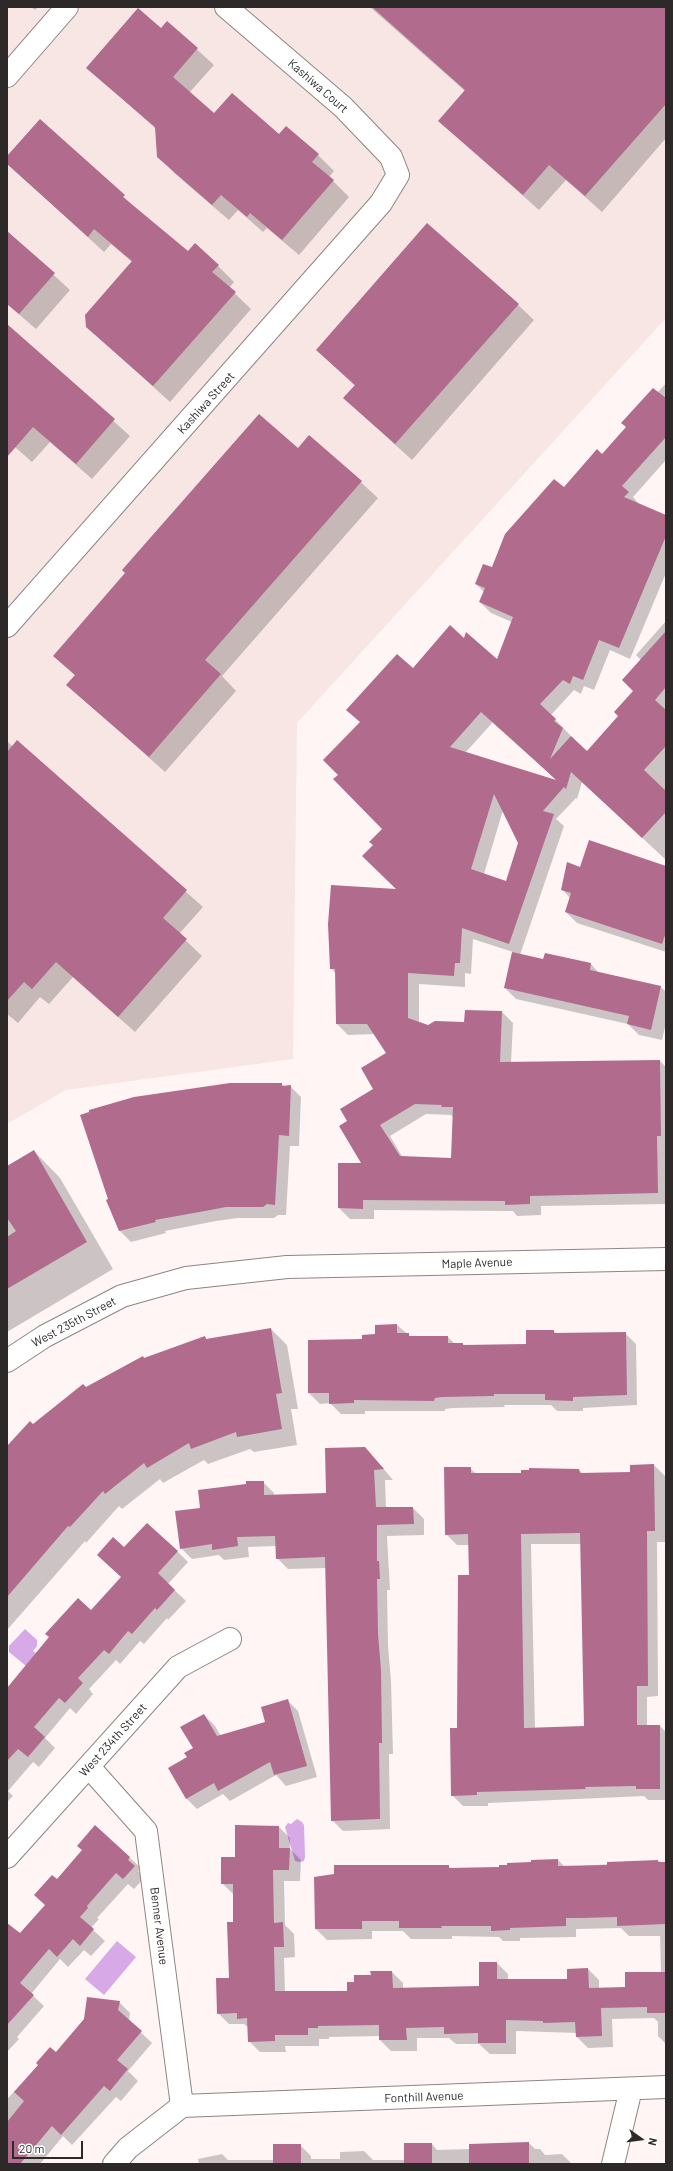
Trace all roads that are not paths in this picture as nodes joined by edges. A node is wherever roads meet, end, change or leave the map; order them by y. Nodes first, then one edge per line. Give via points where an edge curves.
1 (67, 7) edge
2 (226, 7) edge
3 (7, 76) edge
4 (398, 175) joint
5 (7, 626) edge
6 (666, 1259) edge
7 (287, 1268) joint
8 (7, 1361) edge
9 (230, 1639) dead end
10 (89, 1767) junction
11 (7, 1857) edge
12 (666, 2087) edge
13 (631, 2089) junction
14 (182, 2106) junction
15 (114, 2164) edge
16 (613, 2164) edge

1 - 3 street
2 - 4 street, Kashiwa Court via 342,107 391,157
4 - 5 street, Kashiwa Street via 376,209
6 - 7 street, Maple Avenue
7 - 8 street, West 235th Street via 186,1278 122,1296 58,1329
9 - 10 street, West 234th Street via 178,1667
10 - 11 street, West 234th Street
10 - 14 street, Benner Avenue via 146,1831
12 - 13 street, Fonthill Avenue
13 - 14 street, Fonthill Avenue
13 - 16 street
14 - 15 street via 128,2148

